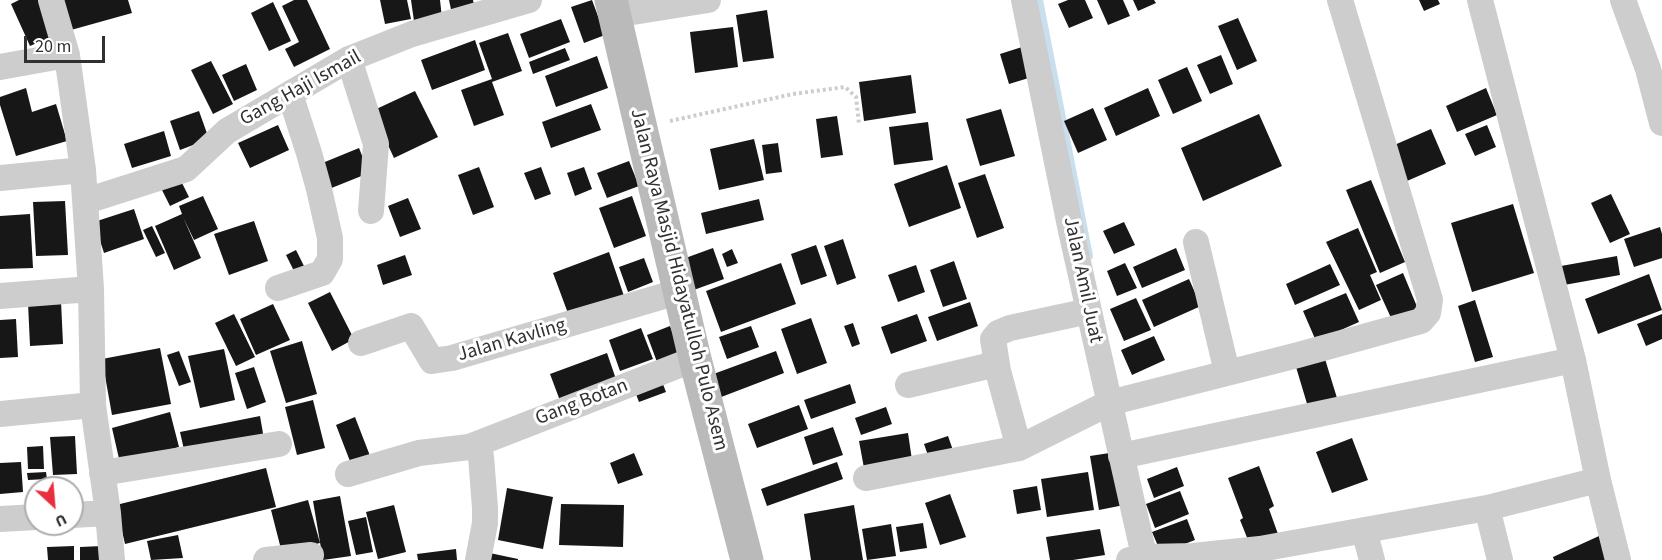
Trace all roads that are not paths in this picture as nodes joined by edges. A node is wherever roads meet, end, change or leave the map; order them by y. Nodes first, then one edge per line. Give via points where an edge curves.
1 (51, 0) edge
2 (529, 0) edge
3 (708, 0) edge
4 (1024, 0) edge
5 (1340, 0) edge
6 (1480, 0) edge
7 (1623, 0) edge
8 (612, 7) edge
9 (67, 55) junction
10 (349, 59) junction
11 (0, 67) edge
12 (1655, 67) edge
13 (290, 94) junction
14 (1662, 123) edge
15 (83, 170) junction
16 (0, 178) edge
17 (86, 201) junction
18 (371, 211) dead end
19 (1196, 242) dead end
20 (278, 288) dead end
21 (91, 289) junction
22 (681, 291) junction
23 (0, 296) edge
24 (1089, 311) junction
25 (361, 343) dead end
26 (695, 358) junction
27 (1573, 360) junction
28 (998, 371) junction
29 (1227, 372) junction
30 (908, 385) dead end
31 (1116, 401) junction
32 (93, 405) junction
33 (0, 414) edge
34 (279, 444) dead end
35 (470, 447) junction
36 (1019, 448) junction
37 (1127, 455) junction
38 (102, 473) junction
39 (348, 474) dead end
40 (866, 478) dead end
41 (1598, 480) junction
42 (1487, 507) junction
43 (108, 513) junction
44 (84, 514) edge
45 (24, 518) edge
46 (0, 519) edge
47 (1364, 530) junction
48 (310, 555) dead end
49 (1261, 555) edge
50 (1144, 558) edge
51 (112, 560) edge
52 (266, 560) edge
53 (478, 560) edge
54 (747, 560) edge
55 (1372, 560) edge
56 (1500, 560) edge
57 (1618, 560) edge

1 - 9 street
2 - 10 street, Gang Haji Ismail via 412,34
3 - 8 street
4 - 24 street, Jalan Amil Juat
5 - 29 street via 1428,293 1428,313 1416,324
6 - 27 street
7 - 12 street
8 - 22 street, Jalan Raya Masjid Hidayatulloh Pulo Asem
9 - 11 street
9 - 15 street
10 - 13 street, Gang Haji Ismail
10 - 18 street via 376,144
12 - 14 street
13 - 17 street, Gang Haji Ismail via 227,131 186,169
13 - 20 street via 319,189 330,238 330,259 322,273
15 - 16 street
15 - 17 street
17 - 21 street
19 - 29 street
21 - 23 street
21 - 32 street
22 - 25 street, Jalan Kavling via 452,358 432,361 411,326
22 - 26 street, Jalan Raya Masjid Hidayatulloh Pulo Asem
24 - 28 street via 998,333 993,339
24 - 31 street, Jalan Amil Juat
26 - 35 street, Gang Botan
26 - 54 street, Jalan Raya Masjid Hidayatulloh Pulo Asem
27 - 37 street
27 - 41 street
28 - 30 street via 992,365 982,366
28 - 36 street
29 - 31 street
31 - 36 street
31 - 37 street, Jalan Amil Juat
32 - 33 street
32 - 38 street
34 - 38 street
35 - 39 street, Gang Botan via 419,453
35 - 53 street via 481,456 485,523
36 - 40 street
37 - 50 street, Jalan Amil Juat
38 - 43 street
41 - 42 street
41 - 57 street
42 - 47 street
42 - 56 street
43 - 44 street
43 - 51 street
45 - 46 street
47 - 49 street
47 - 55 street
48 - 52 street
49 - 50 street

